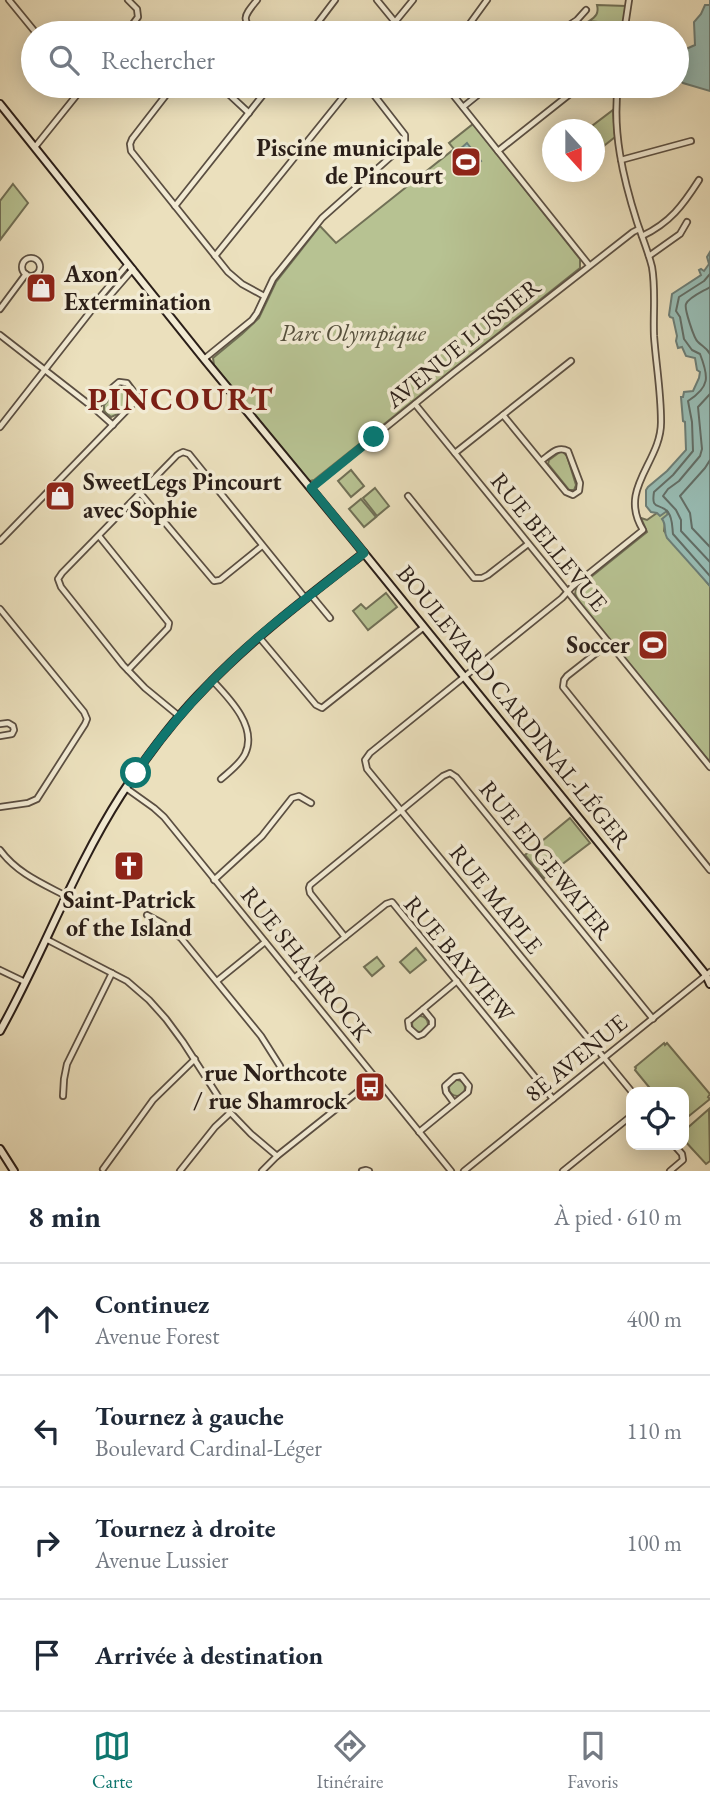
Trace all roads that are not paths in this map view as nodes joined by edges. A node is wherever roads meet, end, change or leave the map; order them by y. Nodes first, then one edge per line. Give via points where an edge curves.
1 (9, 0) edge
2 (128, 0) edge
3 (257, 0) edge
4 (335, 0) edge
5 (377, 0) edge
6 (414, 0) edge
7 (487, 0) edge
8 (629, 0) edge
9 (586, 10) dead end
10 (26, 21) edge
11 (135, 21) edge
12 (245, 21) edge
13 (319, 21) edge
14 (394, 21) edge
15 (396, 21) edge
16 (472, 21) edge
17 (575, 21) edge
18 (626, 21) edge
19 (73, 98) edge
20 (164, 98) edge
21 (233, 98) edge
22 (261, 98) edge
23 (342, 98) edge
24 (376, 98) edge
25 (456, 98) edge
26 (474, 98) edge
27 (565, 98) edge
28 (617, 98) edge
29 (0, 104) edge
30 (463, 107) junction
31 (249, 113) junction
32 (691, 141) dead end
33 (35, 147) junction
34 (498, 151) junction
35 (621, 160) junction
36 (699, 180) dead end
37 (175, 206) junction
38 (687, 222) dead end
39 (639, 229) junction
40 (642, 236) junction
41 (215, 256) junction
42 (649, 256) junction
43 (589, 265) junction
44 (131, 266) junction
45 (26, 274) junction
46 (264, 296) junction
47 (0, 309) edge
48 (0, 335) edge
49 (204, 359) junction
50 (571, 360) dead end
51 (45, 370) junction
52 (415, 404) junction
53 (95, 409) junction
54 (503, 415) junction
55 (113, 425) junction
56 (0, 427) edge
57 (455, 453) junction
58 (541, 461) junction
59 (311, 488) junction
60 (141, 493) junction
61 (408, 496) dead end
62 (99, 536) junction
63 (0, 541) edge
64 (527, 544) junction
65 (262, 545) junction
66 (364, 553) junction
67 (567, 592) junction
68 (308, 597) junction
69 (0, 609) edge
70 (330, 618) dead end
71 (424, 627) junction
72 (259, 637) junction
73 (609, 643) junction
74 (128, 670) junction
75 (464, 677) junction
76 (212, 680) junction
77 (179, 716) junction
78 (0, 724) edge
79 (0, 736) edge
80 (710, 767) edge
81 (221, 779) dead end
82 (126, 788) junction
83 (311, 803) dead end
84 (0, 807) edge
85 (401, 811) junction
86 (0, 850) edge
87 (710, 870) edge
88 (214, 880) junction
89 (67, 896) junction
90 (147, 915) dead end
91 (345, 937) junction
92 (46, 939) junction
93 (265, 942) junction
94 (0, 970) edge
95 (112, 973) junction
96 (709, 974) edge
97 (294, 978) junction
98 (217, 981) junction
99 (457, 981) junction
100 (25, 982) junction
101 (710, 984) edge
102 (423, 1009) junction
103 (653, 1019) junction
104 (0, 1031) edge
105 (604, 1058) junction
106 (195, 1059) junction
107 (280, 1066) dead end
108 (375, 1078) junction
109 (628, 1087) edge
110 (63, 1096) dead end
111 (553, 1099) junction
112 (454, 1103) junction
113 (230, 1113) junction
114 (626, 1120) edge
115 (419, 1132) junction
116 (0, 1149) edge
117 (678, 1150) edge
118 (277, 1156) junction
119 (103, 1169) dead end
120 (14, 1171) edge
121 (180, 1171) edge
122 (262, 1171) edge
123 (362, 1171) edge
124 (369, 1171) edge
125 (451, 1171) edge
126 (464, 1171) edge
127 (563, 1171) edge
128 (670, 1171) edge

1 - 10 street
2 - 11 street via 137,9
3 - 12 street
4 - 13 street
5 - 14 street
6 - 15 street
7 - 16 street
8 - 18 street
9 - 17 street
19 - 33 street
20 - 37 street via 130,146
21 - 31 street
22 - 31 street
23 - 41 street
24 - 46 street via 405,135 405,144 322,218
25 - 30 street
26 - 30 street
27 - 34 street
28 - 35 street
29 - 33 street, BOULEVARD CARDINAL-LÉGER
30 - 34 street
31 - 37 street
32 - 35 street
33 - 44 street, BOULEVARD CARDINAL-LÉGER
34 - 43 street
35 - 39 street
36 - 40 street via 680,209
37 - 41 street
38 - 42 street via 680,234
39 - 40 street
39 - 43 street, AVENUE LUSSIER
40 - 42 street
41 - 46 street via 235,278
42 - 67 street via 661,423 657,446 635,494 643,530
43 - 52 street, AVENUE LUSSIER
44 - 49 street, BOULEVARD CARDINAL-LÉGER
44 - 51 street
45 - 45 street via 33,276 39,271 36,260 23,262
45 - 47 street
46 - 49 street via 252,320
48 - 51 street
49 - 59 street, BOULEVARD CARDINAL-LÉGER
50 - 54 street
51 - 53 street
51 - 56 street
52 - 57 street, RUE BELLEVUE
52 - 59 street, AVENUE LUSSIER
53 - 55 street
53 - 55 street via 116,384 131,386 135,402
54 - 57 street
54 - 58 street
55 - 63 street
57 - 64 street, RUE BELLEVUE
58 - 58 street via 566,492 573,495 579,491 568,451 556,450
59 - 66 street, BOULEVARD CARDINAL-LÉGER
60 - 62 street
60 - 65 street via 214,581
60 - 65 street via 177,455 186,453
61 - 64 street via 474,578 482,579
62 - 74 street via 169,623
62 - 74 street via 58,582
64 - 67 street, RUE BELLEVUE
65 - 68 street
66 - 68 street
66 - 71 street, BOULEVARD CARDINAL-LÉGER
67 - 73 street, RUE BELLEVUE
67 - 75 street
68 - 70 street
68 - 72 street
69 - 84 street via 87,719 37,799
71 - 72 street via 322,708
71 - 75 street, BOULEVARD CARDINAL-LÉGER
72 - 76 street
73 - 80 street, RUE BELLEVUE
73 - 87 street via 567,676 564,687
74 - 77 street
75 - 85 street, RUE MAPLE via 365,760 367,769
75 - 96 street, BOULEVARD CARDINAL-LÉGER
76 - 77 street
76 - 81 street via 236,708 248,737 244,754
77 - 82 street
78 - 79 street via 10,724 14,730
82 - 88 street, RUE SHAMROCK via 164,817
82 - 89 street
83 - 88 street via 299,796 292,798 262,836
85 - 91 street via 310,885 310,893
85 - 103 street, RUE EDGEWATER via 453,774
85 - 105 street, RUE MAPLE
86 - 89 street via 25,875
88 - 93 street, RUE SHAMROCK
89 - 92 street
90 - 98 street via 181,938
91 - 97 street, RUE BAYVIEW
91 - 99 street, RUE BAYVIEW via 392,902
92 - 95 street
92 - 100 street
93 - 97 street, RUE SHAMROCK
93 - 98 street
94 - 100 street
95 - 106 street via 149,1000
95 - 110 street via 67,1064
96 - 101 street, BOULEVARD CARDINAL-LÉGER
96 - 103 street, 8E AVENUE
97 - 108 street, RUE SHAMROCK
98 - 107 street
99 - 102 street
99 - 111 street, RUE BAYVIEW
100 - 104 street
102 - 102 street via 408,1023 418,1036 432,1025
103 - 105 street, 8E AVENUE
105 - 109 street, RUE MAPLE
105 - 111 street, 8E AVENUE
106 - 113 street
106 - 119 street via 153,1100
108 - 115 street, RUE SHAMROCK
108 - 118 street
111 - 126 street, 8E AVENUE
112 - 112 street via 469,1090 461,1076 445,1086
112 - 115 street
113 - 118 street
113 - 121 street
114 - 127 street
115 - 125 street, RUE SHAMROCK
116 - 120 street
117 - 128 street via 683,1160
118 - 122 street
123 - 124 street

